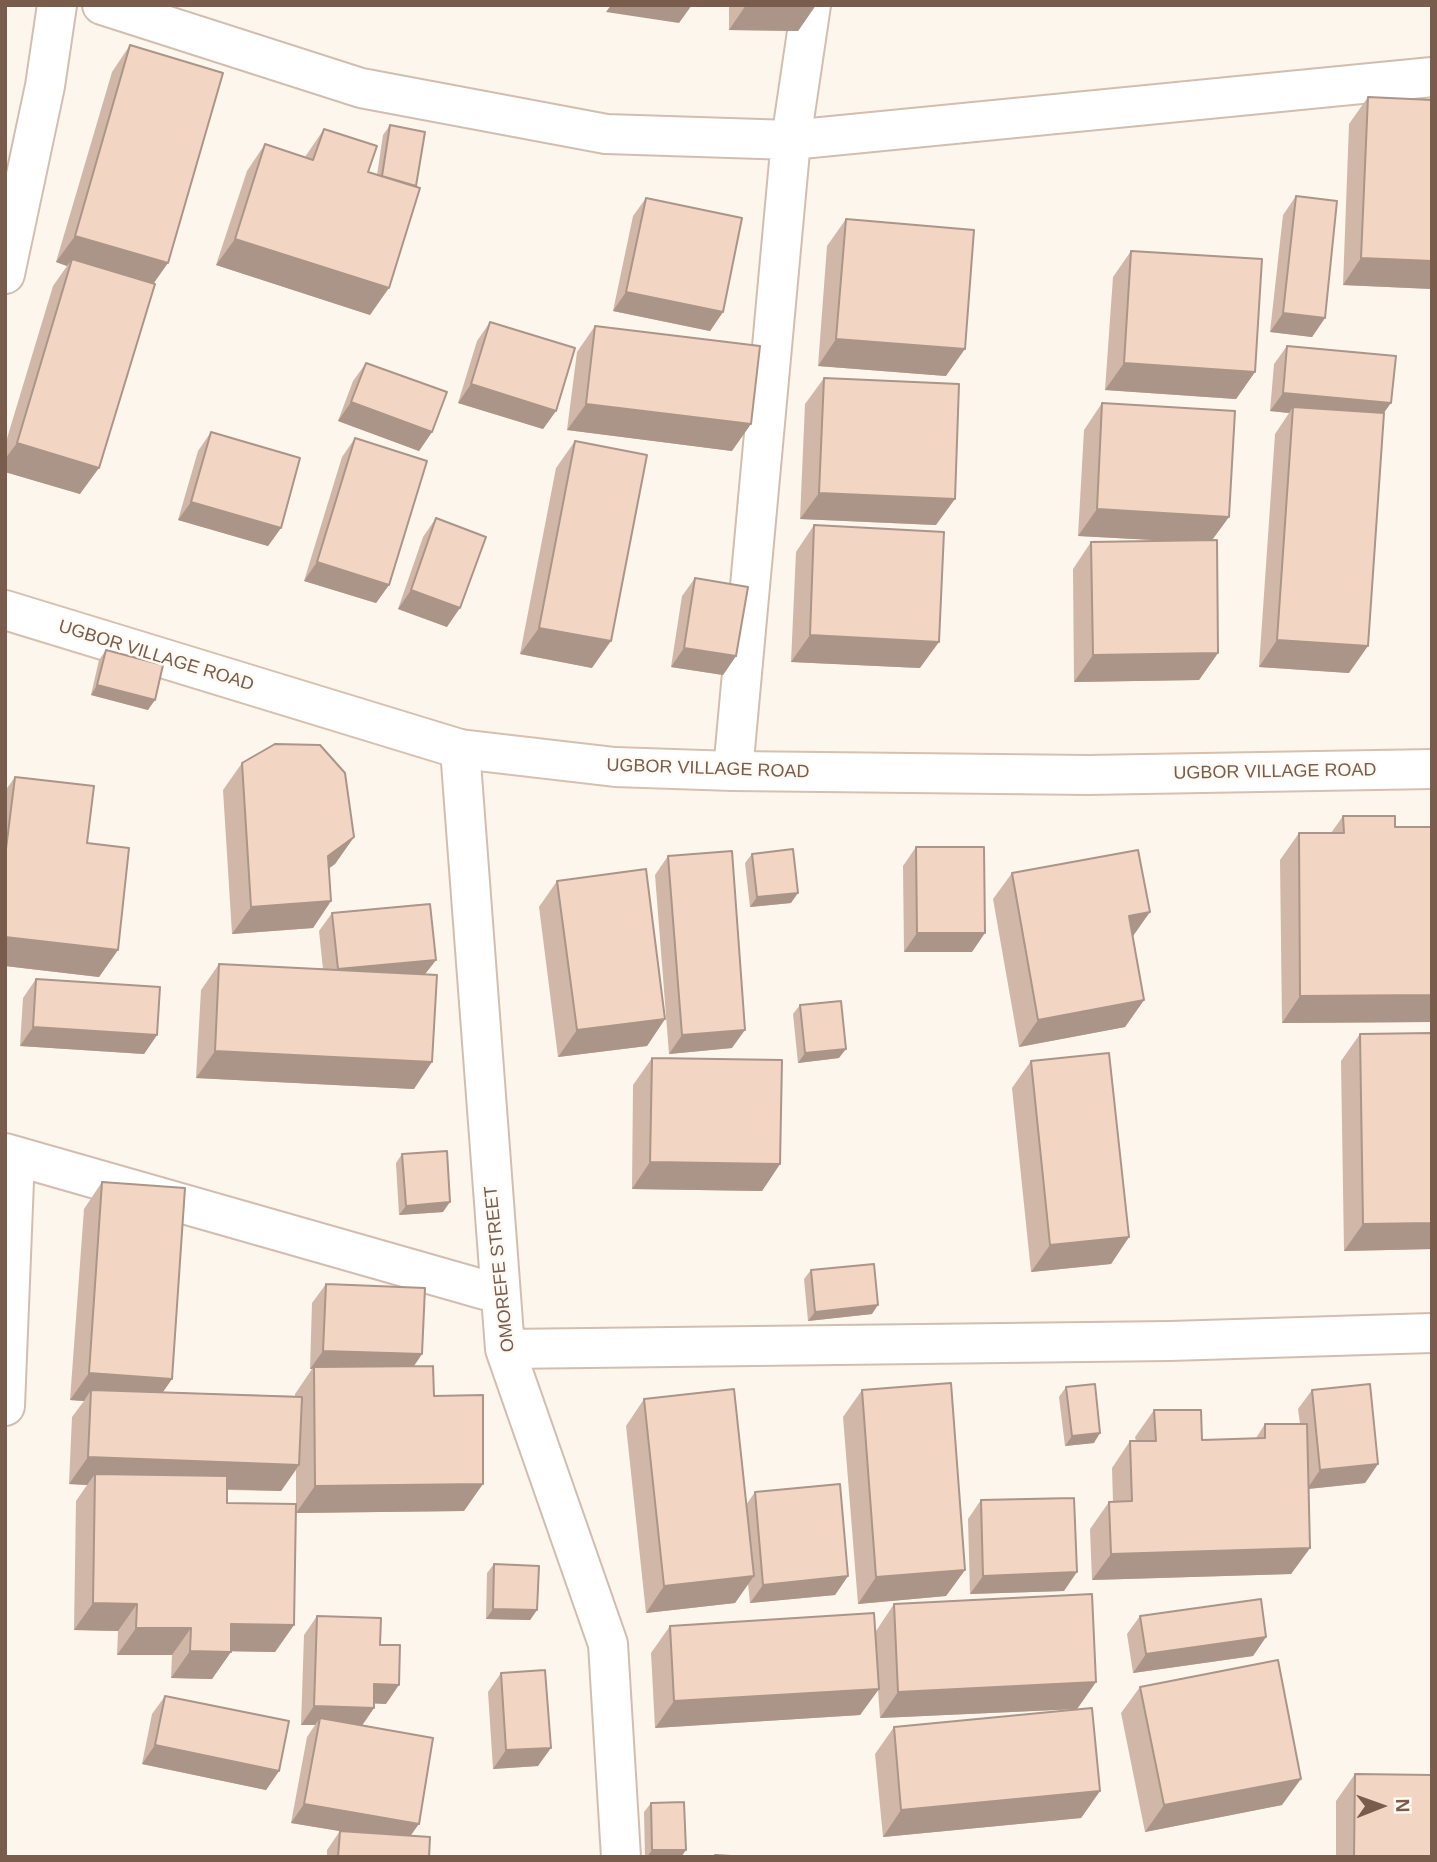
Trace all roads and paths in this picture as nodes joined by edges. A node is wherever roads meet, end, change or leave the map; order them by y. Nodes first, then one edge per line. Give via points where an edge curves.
1 (57, 5) edge
2 (102, 5) edge
3 (811, 5) edge
4 (1432, 77) edge
5 (791, 140) junction
6 (5, 274) edge
7 (5, 610) edge
8 (460, 748) junction
9 (1432, 769) edge
10 (733, 771) junction
11 (10, 1155) edge
12 (499, 1294) junction
13 (1432, 1333) edge
14 (505, 1349) junction
15 (5, 1406) edge
16 (621, 1857) edge

1 - 6 street via 45,86
2 - 5 street via 361,88 474,112 606,134
3 - 5 street
4 - 5 street
5 - 10 street
7 - 8 street, UGBOR VILLAGE ROAD
8 - 10 street, UGBOR VILLAGE ROAD via 615,767
8 - 12 street, OMOREFE STREET
9 - 10 street, UGBOR VILLAGE ROAD via 1088,775
11 - 12 street
11 - 15 street
12 - 14 street, OMOREFE STREET
13 - 14 street
14 - 16 street, OMOREFE STREET via 608,1644

